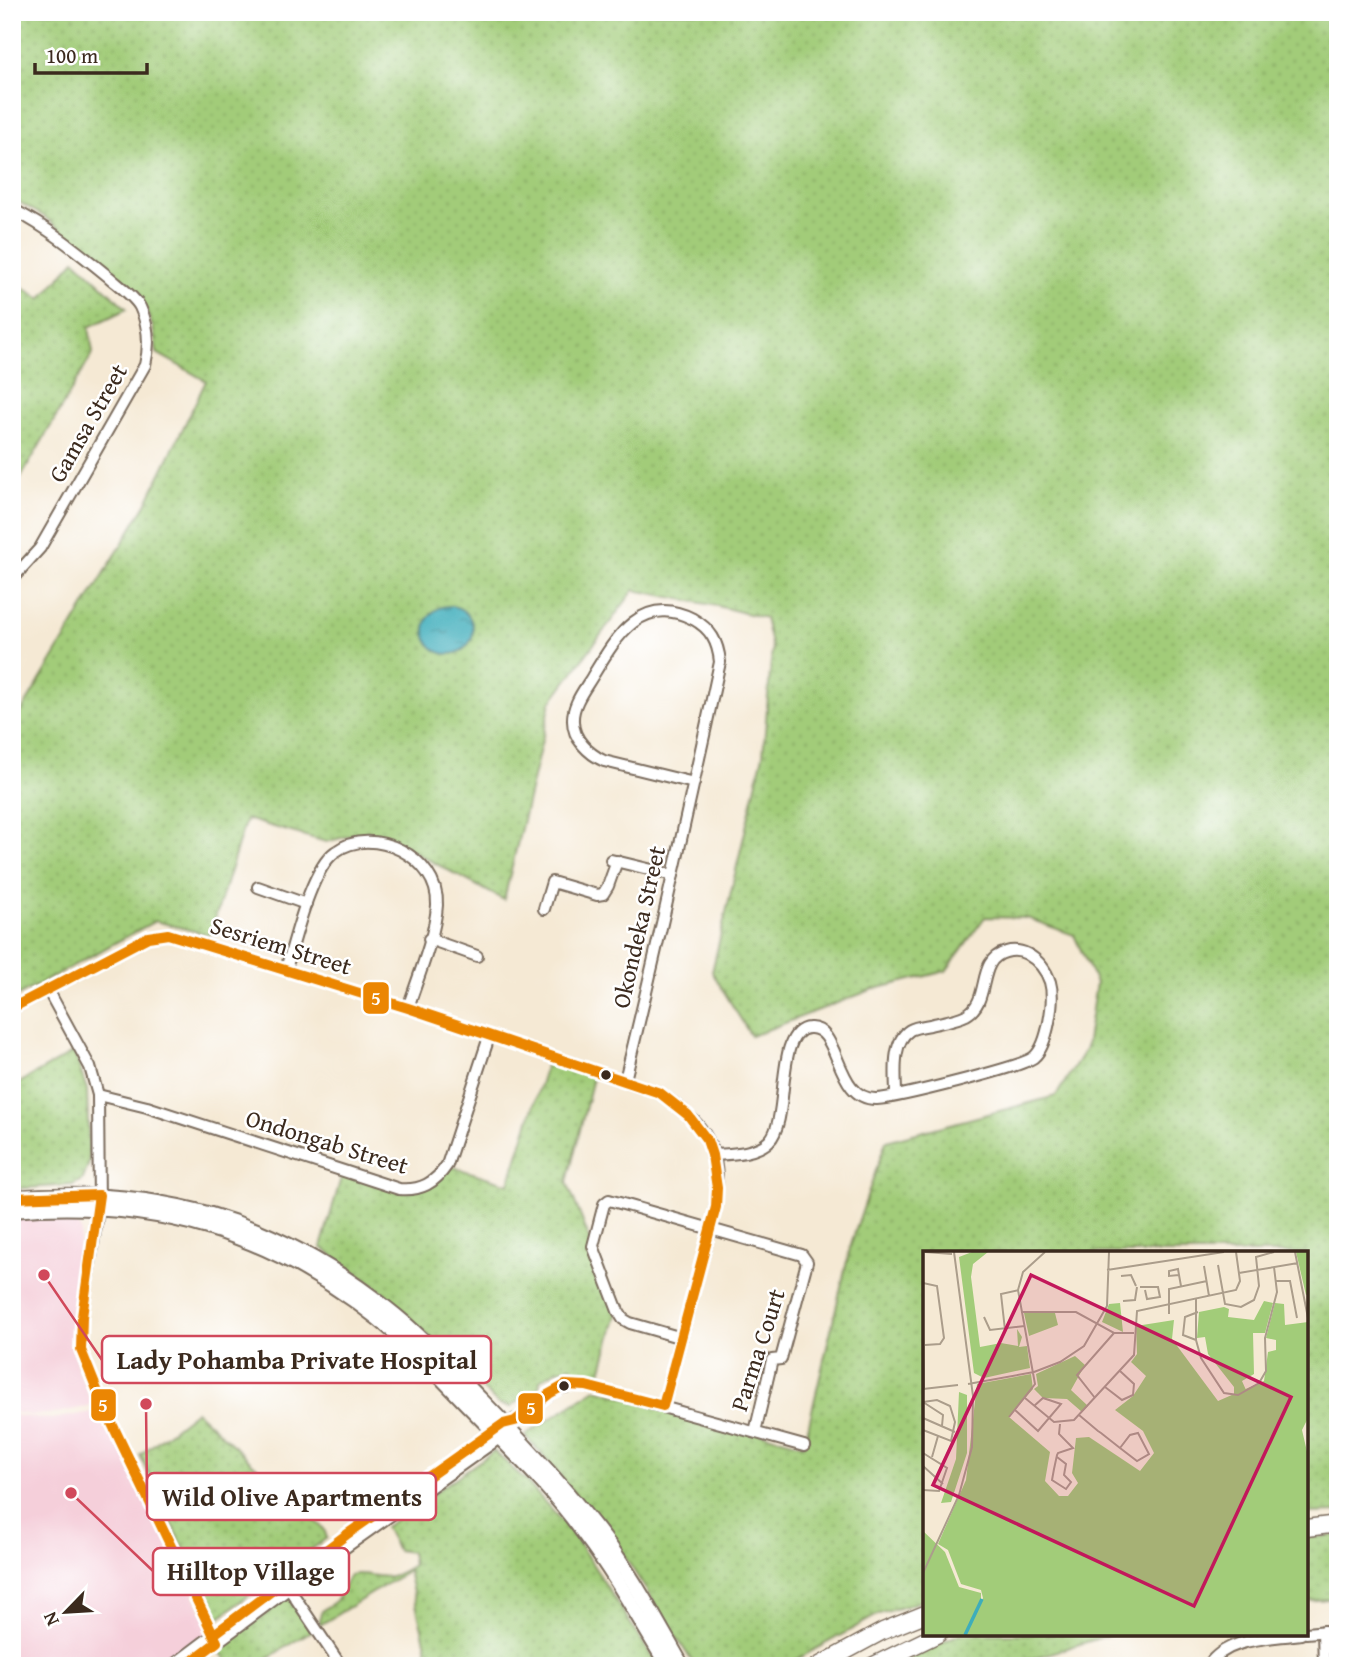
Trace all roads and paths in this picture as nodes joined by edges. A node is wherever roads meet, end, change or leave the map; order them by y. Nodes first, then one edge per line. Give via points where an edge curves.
1 (12, 209) edge
2 (12, 579) edge
3 (694, 783) junction
4 (673, 875) junction
5 (258, 887) dead end
6 (306, 904) junction
7 (544, 909) dead end
8 (429, 939) junction
9 (477, 956) dead end
10 (286, 969) junction
11 (48, 990) junction
12 (12, 1008) edge
13 (408, 1008) junction
14 (489, 1037) junction
15 (625, 1080) junction
16 (896, 1094) junction
17 (98, 1095) junction
18 (713, 1155) junction
19 (12, 1198) edge
20 (99, 1201) junction
21 (12, 1210) edge
22 (710, 1228) junction
23 (682, 1338) junction
24 (663, 1406) junction
25 (504, 1429) junction
26 (755, 1432) junction
27 (804, 1446) dead end
28 (1338, 1515) edge
29 (1308, 1517) edge
30 (1338, 1524) edge
31 (1308, 1528) edge
32 (287, 1585) junction
33 (923, 1615) edge
34 (1338, 1630) edge
35 (1323, 1631) junction
36 (1308, 1633) edge
37 (934, 1636) edge
38 (1290, 1636) edge
39 (215, 1638) junction
40 (172, 1666) edge
41 (185, 1666) edge
42 (341, 1666) edge
43 (668, 1666) edge
44 (682, 1666) edge
45 (818, 1666) edge
46 (872, 1666) edge
47 (1208, 1666) edge
48 (1324, 1666) edge

1 - 2 street, Gamsa Street via 44,226 139,305 149,347 145,365 40,548
3 - 3 street, Okondeka Street via 720,662 718,643 696,621 675,611 657,611 620,634 577,703 572,721 576,734 594,756
3 - 4 street, Okondeka Street
4 - 7 street via 614,861 603,894 554,877
4 - 15 street, Okondeka Street
5 - 6 street
6 - 8 street via 321,868 335,852 356,842 383,844 417,860 428,875 437,904
6 - 10 street
8 - 9 street
8 - 13 street
10 - 11 street, Sesriem Street via 158,934
10 - 13 street, Sesriem Street
11 - 12 street, Sesriem Street
11 - 17 street via 90,1067
13 - 14 street, Sesriem Street
14 - 15 street, Sesriem Street
14 - 17 street, Ondongab Street via 447,1165 433,1181 413,1190
15 - 18 street, Sesriem Street via 660,1093 681,1108 698,1125
16 - 16 street via 1032,1059 1042,1049 1050,1010 1052,992 1043,967 1021,951 1008,951 986,970 973,1010 911,1029 898,1051
16 - 18 street via 874,1099 861,1095 846,1079 822,1032 807,1028 790,1042 771,1140 740,1153
17 - 20 street
18 - 22 street, Sesriem Street via 717,1193
19 - 20 main road
20 - 21 main road
20 - 25 main road via 206,1226 314,1274 378,1318
20 - 39 street via 81,1350
22 - 23 street, Sesriem Street
22 - 23 street via 609,1200 595,1236 594,1252 624,1319
22 - 26 street, Parma Court via 802,1255 807,1262 781,1359 772,1360
23 - 24 street, Sesriem Street
24 - 25 street via 565,1385
24 - 26 street
25 - 32 street
25 - 43 main road via 586,1535
25 - 44 main road via 596,1528
26 - 27 street
28 - 29 highway
30 - 31 highway
32 - 39 street
32 - 42 street
33 - 45 highway
34 - 35 street
35 - 36 street
35 - 48 street
37 - 46 highway
38 - 47 street via 1228,1647
39 - 40 street
39 - 41 street

